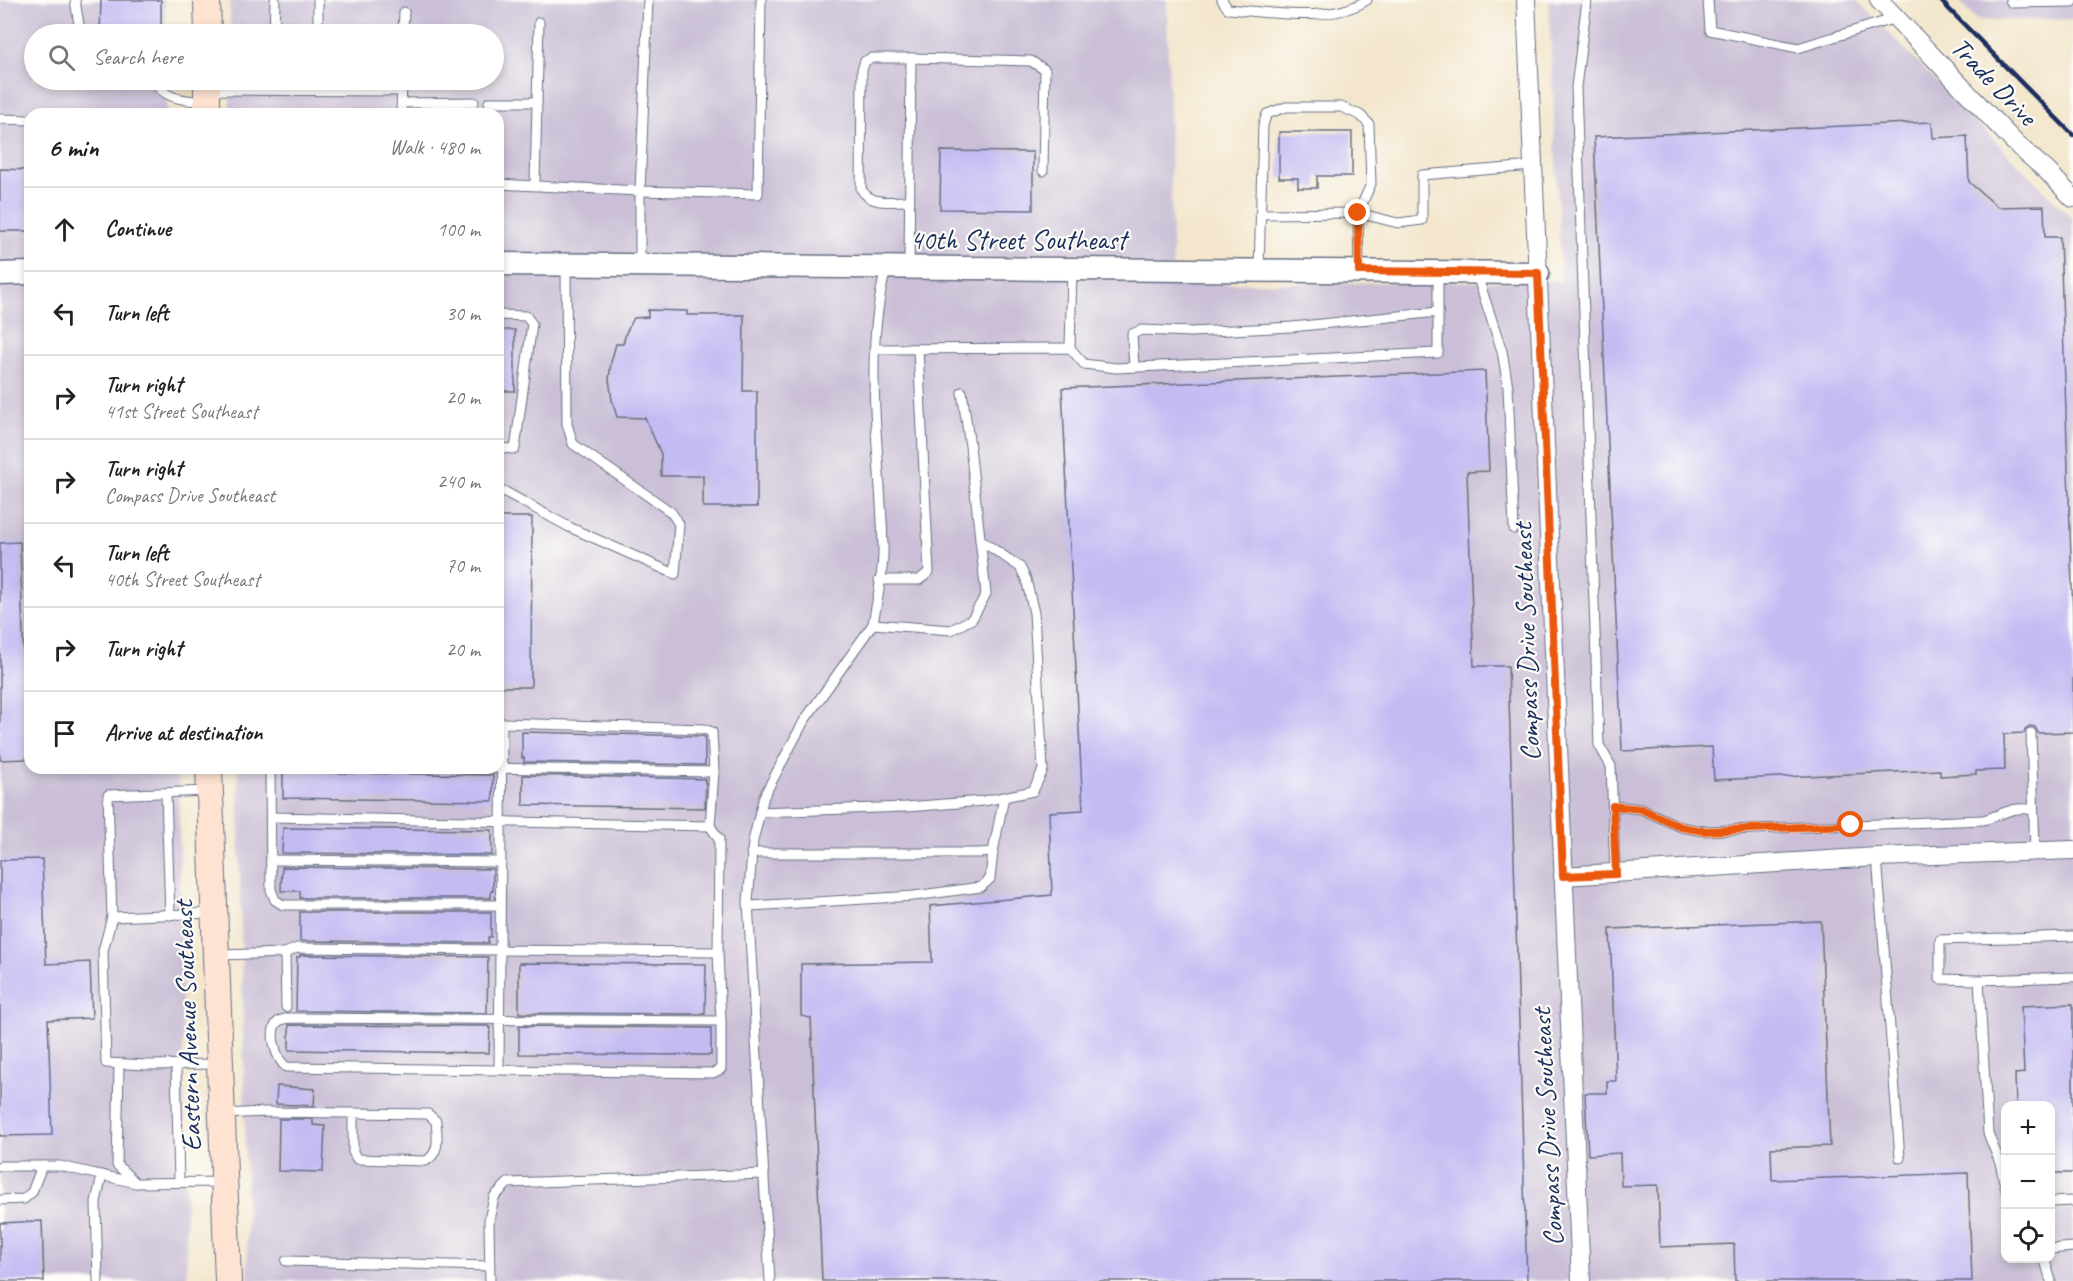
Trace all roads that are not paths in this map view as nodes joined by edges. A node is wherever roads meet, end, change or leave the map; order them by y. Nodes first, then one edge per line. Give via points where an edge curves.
1 (75, 0) edge
2 (207, 0) edge
3 (275, 0) edge
4 (318, 0) edge
5 (648, 0) edge
6 (761, 0) edge
7 (1222, 0) edge
8 (1367, 0) edge
9 (1526, 0) edge
10 (1587, 0) edge
11 (1708, 0) edge
12 (1879, 0) edge
13 (2010, 0) edge
14 (2073, 2) edge
15 (404, 12) dead end
16 (1896, 18) junction
17 (539, 22) dead end
18 (79, 24) edge
19 (208, 24) edge
20 (274, 24) edge
21 (318, 24) edge
22 (403, 24) edge
23 (911, 58) junction
24 (162, 90) edge
25 (271, 91) joint
26 (317, 91) joint
27 (402, 91) joint
28 (207, 96) edge
29 (474, 102) dead end
30 (489, 102) dead end
31 (537, 102) junction
32 (402, 103) junction
33 (402, 108) edge
34 (0, 119) edge
35 (24, 120) edge
36 (1533, 166) junction
37 (1043, 171) dead end
38 (504, 184) edge
39 (536, 184) junction
40 (640, 191) junction
41 (2073, 198) edge
42 (909, 201) junction
43 (1358, 213) junction
44 (1260, 214) junction
45 (504, 264) edge
46 (566, 264) junction
47 (640, 265) junction
48 (897, 268) junction
49 (1072, 269) junction
50 (1259, 270) junction
51 (1359, 271) junction
52 (1438, 272) junction
53 (1476, 272) junction
54 (24, 273) edge
55 (1538, 273) junction
56 (0, 274) edge
57 (1438, 312) junction
58 (504, 315) edge
59 (1070, 348) junction
60 (874, 349) junction
61 (918, 349) junction
62 (1134, 367) junction
63 (962, 392) dead end
64 (504, 448) edge
65 (504, 491) edge
66 (1514, 529) dead end
67 (980, 540) junction
68 (879, 580) junction
69 (873, 624) junction
70 (504, 723) edge
71 (2031, 733) dead end
72 (504, 768) edge
73 (714, 772) junction
74 (270, 774) edge
75 (502, 774) edge
76 (210, 780) edge
77 (166, 794) junction
78 (1004, 797) junction
79 (1613, 806) junction
80 (2033, 810) junction
81 (760, 812) junction
82 (271, 816) junction
83 (501, 820) junction
84 (710, 826) junction
85 (2035, 850) junction
86 (2073, 850) edge
87 (993, 852) junction
88 (752, 853) junction
89 (1877, 857) junction
90 (271, 860) junction
91 (501, 862) junction
92 (1616, 874) junction
93 (1563, 876) junction
94 (500, 905) junction
95 (749, 906) junction
96 (214, 913) junction
97 (170, 915) junction
98 (112, 917) junction
99 (2073, 936) edge
100 (500, 950) junction
101 (718, 952) junction
102 (285, 953) junction
103 (216, 955) junction
104 (2073, 977) edge
105 (1979, 980) junction
106 (286, 1007) dead end
107 (499, 1020) junction
108 (721, 1021) junction
109 (220, 1064) junction
110 (119, 1065) junction
111 (176, 1065) junction
112 (499, 1070) junction
113 (222, 1114) junction
114 (353, 1114) junction
115 (1900, 1158) dead end
116 (0, 1166) edge
117 (42, 1166) junction
118 (2001, 1168) edge
119 (764, 1174) junction
120 (102, 1175) junction
121 (179, 1182) junction
122 (224, 1182) junction
123 (136, 1183) junction
124 (0, 1200) edge
125 (2073, 1201) edge
126 (2055, 1202) edge
127 (2073, 1247) edge
128 (2055, 1249) edge
129 (286, 1261) dead end
130 (2045, 1263) edge
131 (490, 1266) junction
132 (98, 1281) edge
133 (228, 1281) edge
134 (490, 1281) edge
135 (770, 1281) edge
136 (1581, 1281) edge
137 (2052, 1281) edge

1 - 18 lane
2 - 19 main road
3 - 20 lane
4 - 21 lane
5 - 40 lane
6 - 40 lane via 758,194
7 - 8 lane via 1228,9 1315,16
9 - 36 street, Compass Drive Southeast
10 - 79 lane via 1576,87 1599,745 1611,766
11 - 16 lane via 1710,30 1798,48
12 - 16 street, Trade Drive
13 - 14 lane
15 - 22 lane
16 - 41 street, Trade Drive
17 - 31 lane
23 - 37 lane via 1031,61 1046,70
23 - 42 lane
23 - 42 lane via 872,58 865,61 862,70 861,189 873,201
24 - 28 lane via 175,98
25 - 26 lane
25 - 28 lane
26 - 27 lane
27 - 32 lane
29 - 32 lane
30 - 31 lane
31 - 39 lane
32 - 33 lane
34 - 35 lane
36 - 43 lane via 1422,175 1422,220 1398,223
36 - 55 street, Compass Drive Southeast
38 - 39 lane
39 - 40 lane
40 - 47 lane
42 - 48 lane
43 - 44 lane
43 - 44 lane via 1371,184 1369,124 1360,115 1341,107 1286,107 1267,114 1263,125
43 - 51 lane
44 - 50 lane
45 - 46 street, 40th Street Southeast
46 - 47 street, 40th Street Southeast
46 - 65 lane via 567,424 573,444 671,512 679,524 675,574
47 - 48 street, 40th Street Southeast
48 - 49 street, 40th Street Southeast
48 - 60 lane via 879,295
49 - 50 street, 40th Street Southeast
49 - 59 lane
50 - 51 street, 40th Street Southeast
51 - 52 street, 40th Street Southeast
52 - 53 street, 40th Street Southeast
52 - 57 lane
53 - 55 street, 40th Street Southeast
53 - 66 lane via 1502,351 1508,387
54 - 56 street
55 - 93 street, Compass Drive Southeast
57 - 62 lane via 1292,327 1142,330 1132,334
57 - 62 lane via 1438,353
58 - 64 lane via 526,316 532,324 515,449
59 - 61 lane
59 - 62 lane via 1084,364
60 - 61 lane
60 - 68 lane via 884,550
61 - 68 lane via 929,572 919,580
63 - 67 lane
67 - 69 lane via 986,594 972,619 951,630
67 - 78 lane via 1020,567 1034,613 1043,770 1033,791
68 - 69 lane
69 - 81 lane via 804,721 764,796
70 - 73 lane via 704,729 712,732
71 - 80 lane
72 - 73 lane
73 - 84 lane
74 - 82 lane
75 - 83 lane
76 - 77 lane
76 - 96 main road, Eastern Avenue Southeast
77 - 97 lane
77 - 98 lane via 108,795
78 - 81 lane via 873,810
78 - 87 lane
79 - 80 lane via 1641,809 1681,827 1704,831 1983,820 2013,808
79 - 92 lane
80 - 85 lane
81 - 88 lane
82 - 83 lane
82 - 90 lane
83 - 84 lane
83 - 91 lane
84 - 101 lane via 719,839
85 - 86 street
85 - 89 street
87 - 88 lane
87 - 95 lane via 990,879 981,887 914,896
88 - 95 lane
89 - 92 street
89 - 115 lane
90 - 91 lane
90 - 94 lane via 271,890 275,900 283,905
91 - 94 lane
92 - 93 street
93 - 136 street, Compass Drive Southeast
94 - 100 lane
95 - 119 lane
96 - 97 lane
96 - 103 main road, Eastern Avenue Southeast
97 - 98 lane
98 - 110 lane via 103,951 106,1063
99 - 105 lane via 1940,940 1940,979
100 - 101 lane
100 - 102 lane via 297,948
100 - 107 lane
101 - 108 lane
102 - 103 lane
102 - 106 lane
103 - 109 main road, Eastern Avenue Southeast
104 - 105 lane
105 - 118 lane via 1988,1133
107 - 108 lane
107 - 112 lane
107 - 112 lane via 289,1018 274,1029 275,1050 286,1067
108 - 112 lane via 721,1069 713,1073
109 - 111 lane
109 - 113 main road, Eastern Avenue Southeast
110 - 111 lane
110 - 123 lane via 117,1165
111 - 121 lane
113 - 114 lane
113 - 122 main road, Eastern Avenue Southeast
114 - 114 lane via 428,1114 436,1121 435,1154 426,1161 357,1159 353,1152
116 - 117 lane
117 - 120 lane
117 - 124 lane via 32,1192 24,1199
119 - 131 lane via 508,1183 494,1197 489,1220
119 - 135 lane
120 - 123 lane
120 - 132 lane via 96,1202
121 - 122 lane
121 - 123 lane
122 - 133 main road, Eastern Avenue Southeast
125 - 126 lane
127 - 128 lane
129 - 131 lane
130 - 137 lane
131 - 134 lane

